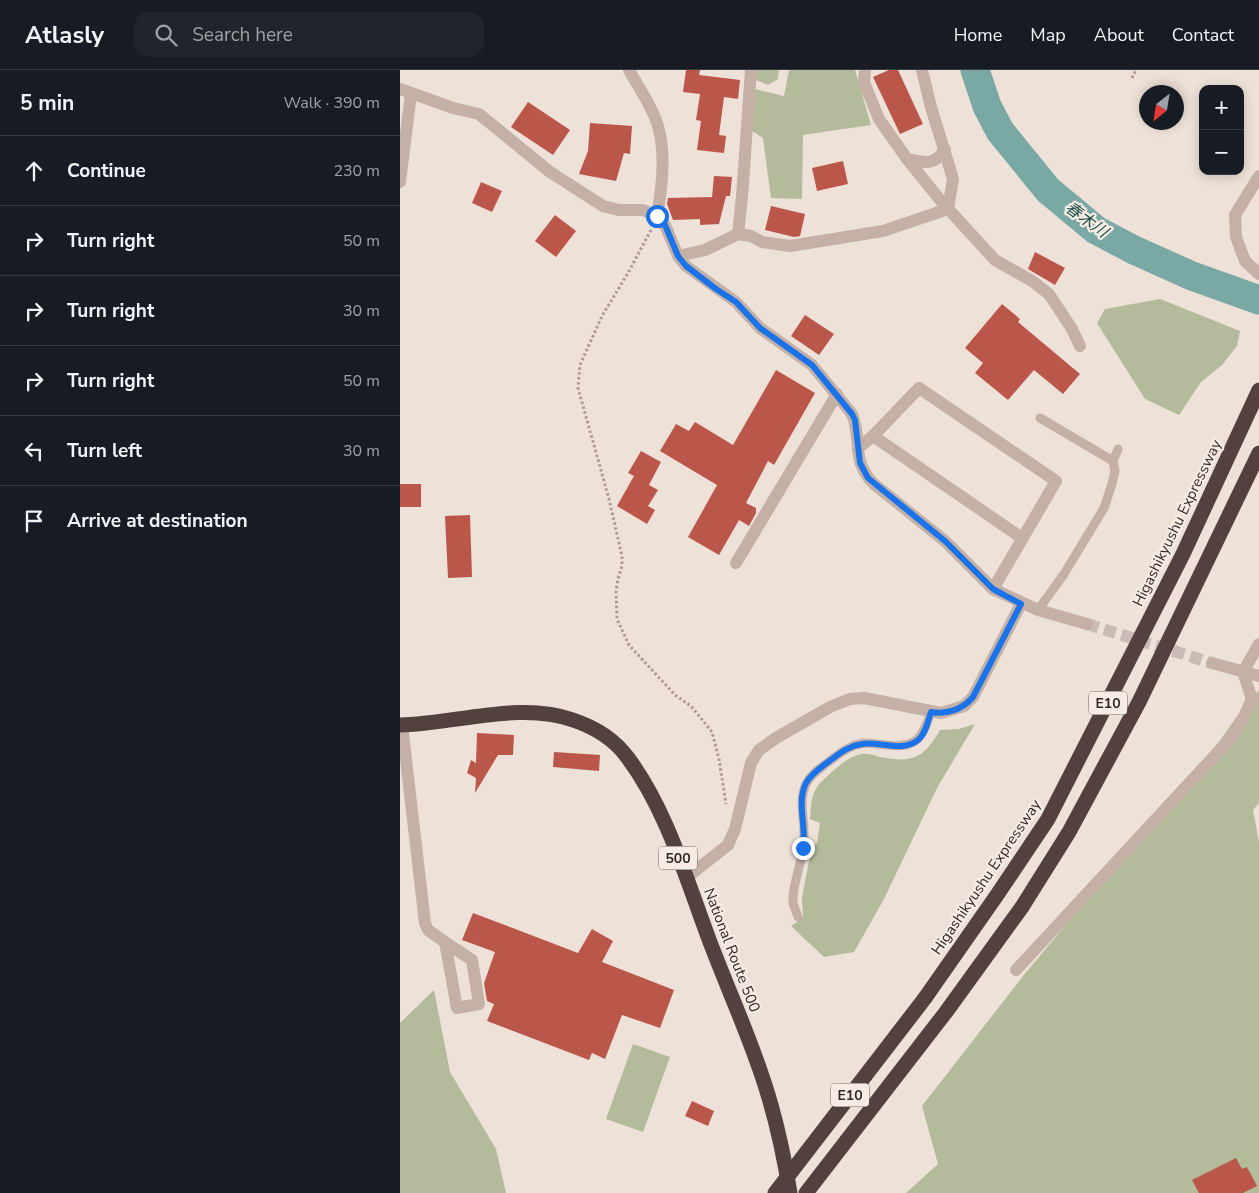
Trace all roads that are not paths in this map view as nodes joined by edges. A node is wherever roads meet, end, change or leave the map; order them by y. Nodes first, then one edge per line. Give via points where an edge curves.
1 (629, 70) edge
2 (750, 70) edge
3 (865, 70) edge
4 (922, 70) edge
5 (406, 91) edge
6 (945, 149) junction
7 (908, 158) junction
8 (1259, 176) edge
9 (400, 182) edge
10 (948, 209) junction
11 (657, 216) junction
12 (738, 234) junction
13 (678, 256) junction
14 (1259, 274) edge
15 (1080, 346) dead end
16 (1259, 390) edge
17 (837, 394) junction
18 (1040, 418) dead end
19 (873, 436) junction
20 (858, 448) junction
21 (1118, 449) dead end
22 (1259, 453) edge
23 (1113, 461) junction
24 (1022, 538) junction
25 (736, 563) dead end
26 (993, 589) junction
27 (1021, 604) junction
28 (1038, 610) junction
29 (1087, 624) tunnel mouth
30 (1259, 644) edge
31 (1212, 663) tunnel mouth
32 (1243, 672) junction
33 (1259, 676) edge
34 (931, 712) junction
35 (401, 725) edge
36 (686, 878) junction
37 (798, 917) dead end
38 (445, 942) junction
39 (1016, 970) dead end
40 (775, 1193) edge
41 (790, 1193) edge
42 (806, 1193) edge

1 - 11 street via 658,126 662,165
2 - 12 street
3 - 7 street via 864,82 879,119
4 - 6 street
5 - 9 street
5 - 11 street via 479,114 550,172 603,206 643,210
6 - 7 street via 938,159 926,163
6 - 10 street via 953,179
7 - 10 street
8 - 14 street via 1235,215 1236,236 1245,261
10 - 12 street via 883,231 790,246
10 - 15 street via 995,260 1049,294
11 - 13 street via 665,225
12 - 13 street via 706,250
13 - 17 street via 693,272 736,302 760,328 812,365
16 - 40 highway, Higashikyushu Expressway / E10, bridge via 1179,562 1048,819 925,998
17 - 20 street via 855,420
17 - 25 street
18 - 23 lane
19 - 20 street
19 - 24 street
19 - 24 street via 919,388 1046,474 1056,481
20 - 26 street via 860,463 868,478 945,541
21 - 23 lane
22 - 42 highway, E10 via 1139,702 1070,832 1022,907 946,1012
23 - 28 lane via 1112,484 1099,518
24 - 26 street
26 - 27 street
27 - 28 street
27 - 34 street via 973,697 964,706 947,713
28 - 29 street
30 - 32 street
31 - 32 street
32 - 33 street
32 - 39 street via 1252,698 1232,737
34 - 36 street via 864,698 850,700 830,706 771,741 759,750 751,763 728,845
34 - 37 lane via 917,741 898,746 871,743 850,747 814,773 806,783 802,808 804,842 793,896
35 - 36 highway, National Route 500 / 500 via 540,713 589,727 618,746 638,772 660,813
35 - 38 street via 423,913 428,930
36 - 41 highway, National Route 500 / 500 via 764,1082
38 - 38 street via 457,1008 479,1004 472,960

